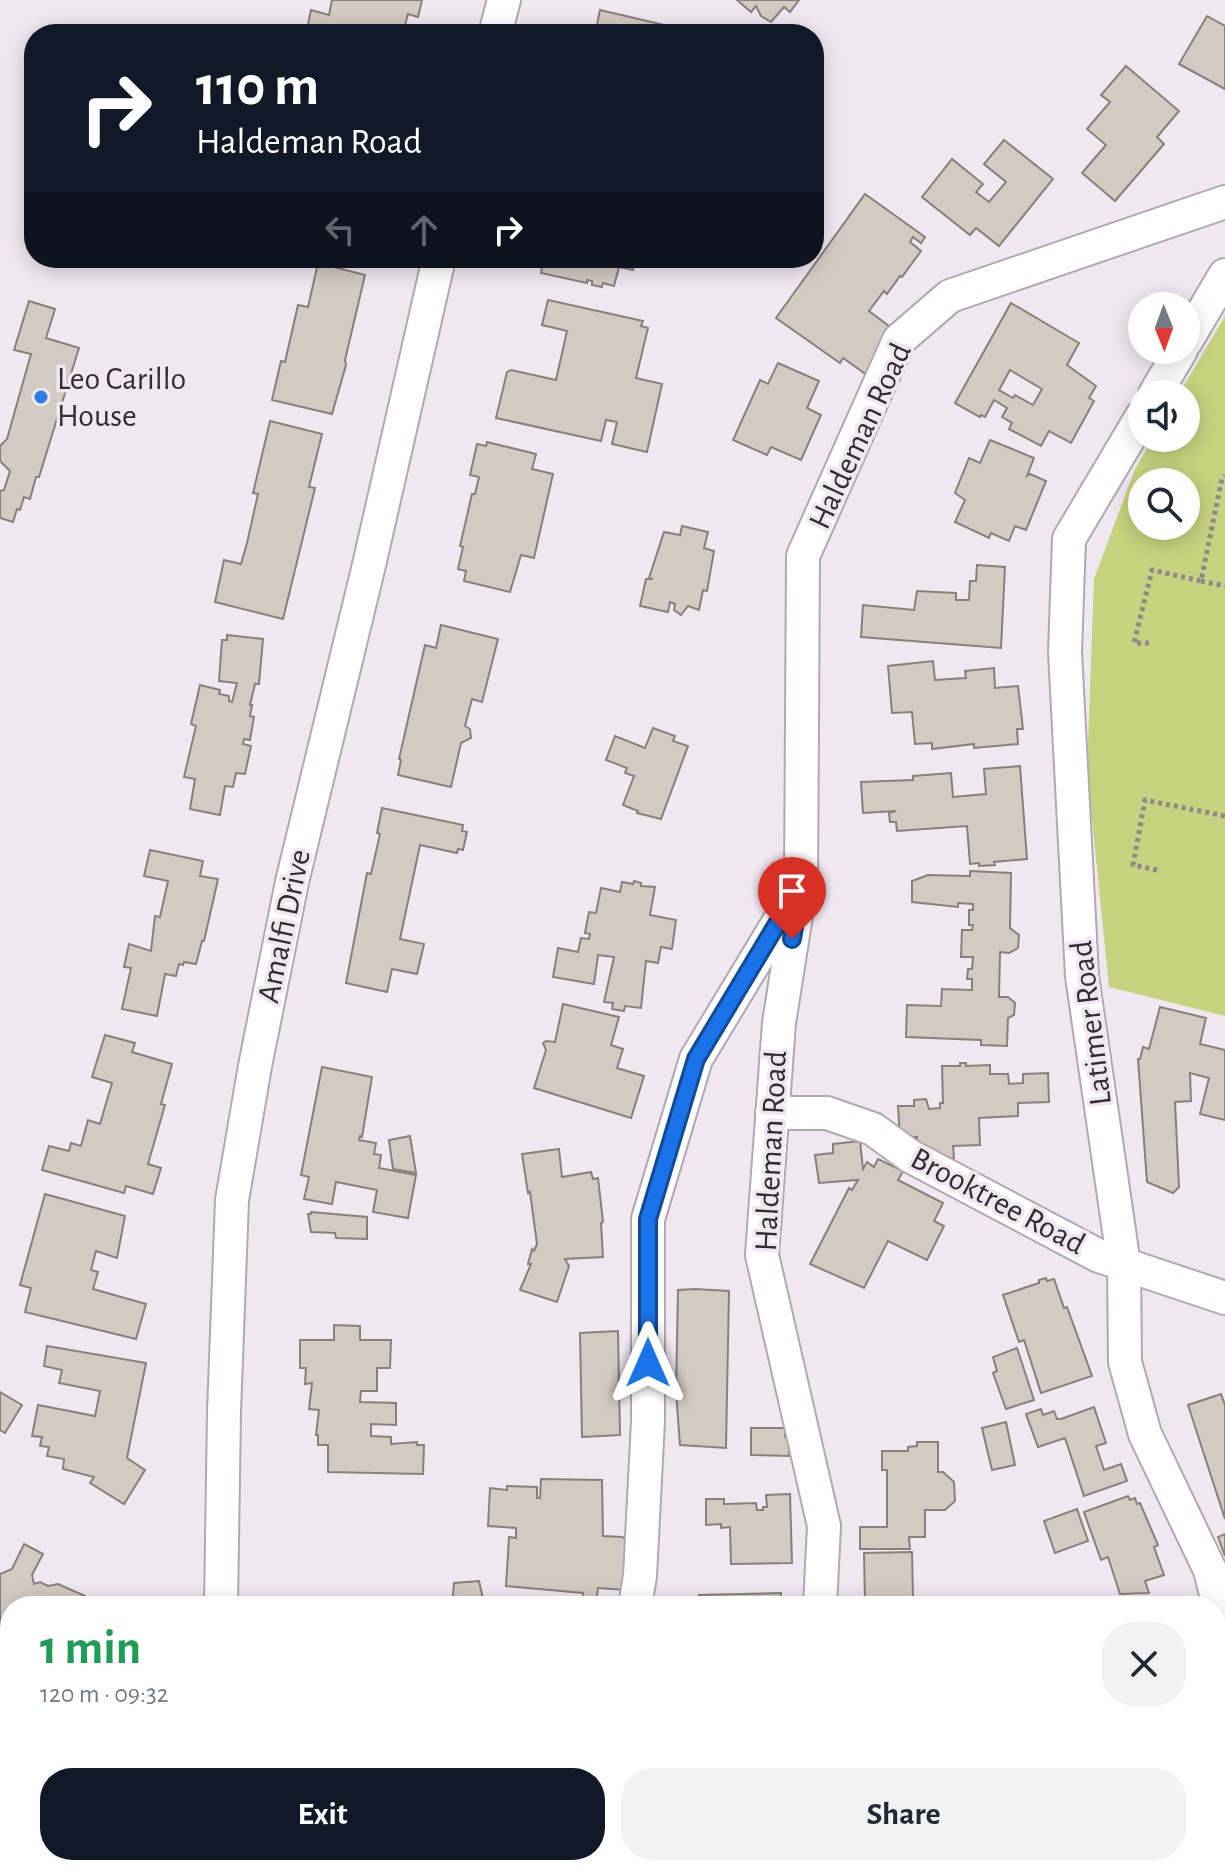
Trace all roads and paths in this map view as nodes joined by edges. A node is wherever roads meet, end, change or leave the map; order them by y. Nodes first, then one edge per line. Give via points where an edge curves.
1 (504, 0) edge
2 (498, 24) edge
3 (1225, 202) edge
4 (437, 268) edge
5 (1225, 275) edge
6 (1200, 317) edge
7 (1128, 440) edge
8 (1225, 476) edge
9 (1201, 581) junction
10 (1225, 586) edge
11 (1149, 643) dead end
12 (1225, 816) edge
13 (1157, 870) dead end
14 (801, 884) junction
15 (772, 1113) junction
16 (1124, 1265) junction
17 (1225, 1298) edge
18 (221, 1596) edge
19 (637, 1596) edge
20 (820, 1596) edge
21 (1216, 1596) edge

1 - 2 street
3 - 14 street, Haldeman Road via 950,296 899,340 803,556
4 - 18 street, Amalfi Drive via 292,882 232,1200
5 - 6 street
7 - 16 street, Latimer Road via 1069,539 1065,652 1082,976
8 - 9 path
9 - 10 path
9 - 11 path via 1152,570 1134,643
12 - 13 path via 1145,800 1133,865
14 - 15 street, Haldeman Road via 779,1023
14 - 19 street, Haldeman Road via 696,1059 648,1219 648,1421
15 - 16 street, Brooktree Road via 827,1113 873,1129 910,1156
15 - 20 street, Haldeman Road via 762,1255 824,1526
16 - 17 street, Brooktree Road
16 - 21 street, Latimer Road via 1125,1362 1145,1434 1210,1570

